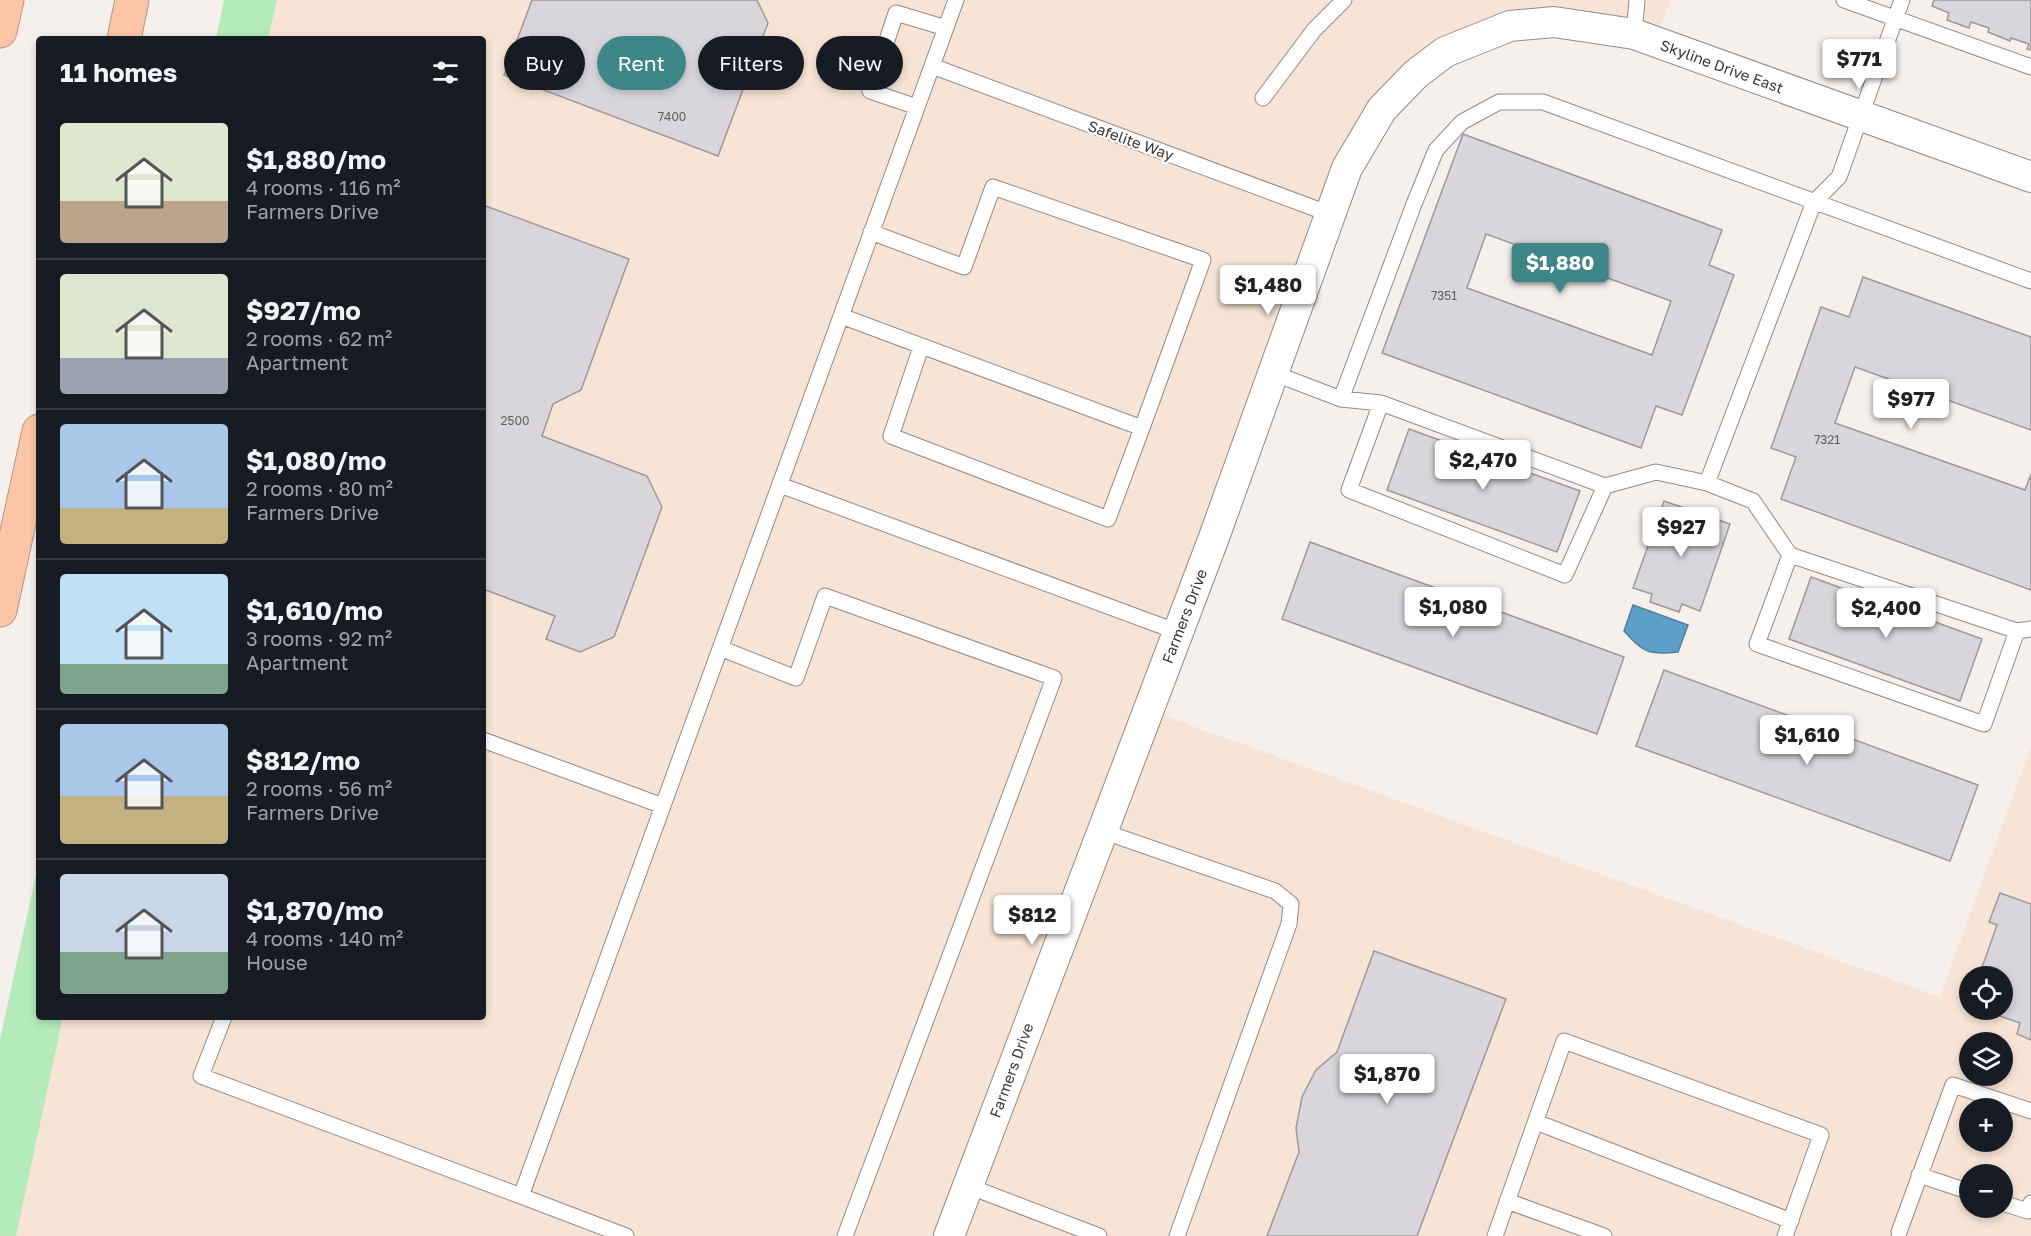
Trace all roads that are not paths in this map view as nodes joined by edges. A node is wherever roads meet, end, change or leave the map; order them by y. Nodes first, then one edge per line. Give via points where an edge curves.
1 (7, 0) edge
2 (132, 0) edge
3 (956, 0) edge
4 (1344, 0) edge
5 (1637, 0) edge
6 (1844, 0) edge
7 (1902, 0) edge
8 (1895, 19) junction
9 (945, 28) junction
10 (0, 31) edge
11 (1634, 34) junction
12 (125, 36) edge
13 (1475, 40) joint
14 (932, 66) junction
15 (2031, 68) edge
16 (1263, 98) dead end
17 (917, 107) junction
18 (1861, 116) junction
19 (2031, 177) edge
20 (1814, 202) junction
21 (1330, 214) junction
22 (871, 232) junction
23 (2031, 281) edge
24 (841, 316) junction
25 (921, 347) junction
26 (1273, 373) junction
27 (1341, 399) junction
28 (1381, 403) junction
29 (1142, 428) junction
30 (36, 445) edge
31 (1707, 483) junction
32 (780, 485) junction
33 (1605, 486) junction
34 (1790, 555) junction
35 (0, 610) edge
36 (2024, 630) edge
37 (1178, 632) junction
38 (720, 648) junction
39 (486, 742) edge
40 (663, 806) junction
41 (1102, 831) junction
42 (223, 1020) edge
43 (2031, 1111) edge
44 (1536, 1122) junction
45 (1919, 1175) junction
46 (968, 1186) junction
47 (1959, 1188) edge
48 (521, 1196) junction
49 (1507, 1201) junction
50 (2031, 1203) edge
51 (2013, 1206) edge
52 (1791, 1221) junction
53 (1902, 1235) edge
54 (626, 1236) edge
55 (845, 1236) edge
56 (950, 1236) edge
57 (1100, 1236) edge
58 (1177, 1236) edge
59 (1495, 1236) edge
60 (1604, 1236) edge
61 (1785, 1236) edge

1 - 10 highway
2 - 12 highway
3 - 9 lane
4 - 16 lane via 1314,30
5 - 11 lane
6 - 8 lane
7 - 8 lane
8 - 15 lane
8 - 18 lane
9 - 14 lane
9 - 17 lane via 896,13 870,91
11 - 13 street, Skyline Drive East via 1554,22 1510,26
11 - 18 street, Skyline Drive East
13 - 21 street, Farmers Drive via 1445,52 1423,68 1382,109 1347,168
14 - 17 lane
14 - 21 lane, Safelite Way
17 - 22 lane
18 - 19 street, Skyline Drive East
18 - 20 lane via 1839,177
20 - 23 lane
20 - 27 lane via 1543,102 1499,102 1462,122 1436,150
20 - 31 lane
21 - 26 street, Farmers Drive
22 - 24 lane
22 - 29 lane via 964,267 993,187 1203,260
24 - 25 lane
24 - 32 lane
25 - 29 lane
25 - 29 lane via 891,436 1108,519
26 - 27 lane
26 - 37 street, Farmers Drive
27 - 28 lane
28 - 33 lane
28 - 33 lane via 1349,490 1565,575
30 - 35 highway
31 - 33 lane via 1656,472
31 - 34 lane via 1753,501
32 - 37 lane
32 - 38 lane
34 - 36 lane
34 - 36 lane via 1757,644 1984,724
37 - 41 street, Farmers Drive
38 - 40 lane
38 - 55 lane via 796,678 825,596 1054,678
39 - 40 lane
40 - 48 lane
41 - 46 street, Farmers Drive
41 - 58 lane via 1275,891 1291,903 1289,924
42 - 48 lane via 201,1076
43 - 45 lane via 1953,1085
44 - 49 lane
44 - 52 lane
44 - 52 lane via 1564,1041 1821,1135
45 - 47 lane
45 - 53 lane
46 - 56 street, Farmers Drive
46 - 57 lane
48 - 54 lane
49 - 59 lane
49 - 60 lane
50 - 51 lane via 2028,1211
52 - 61 lane

